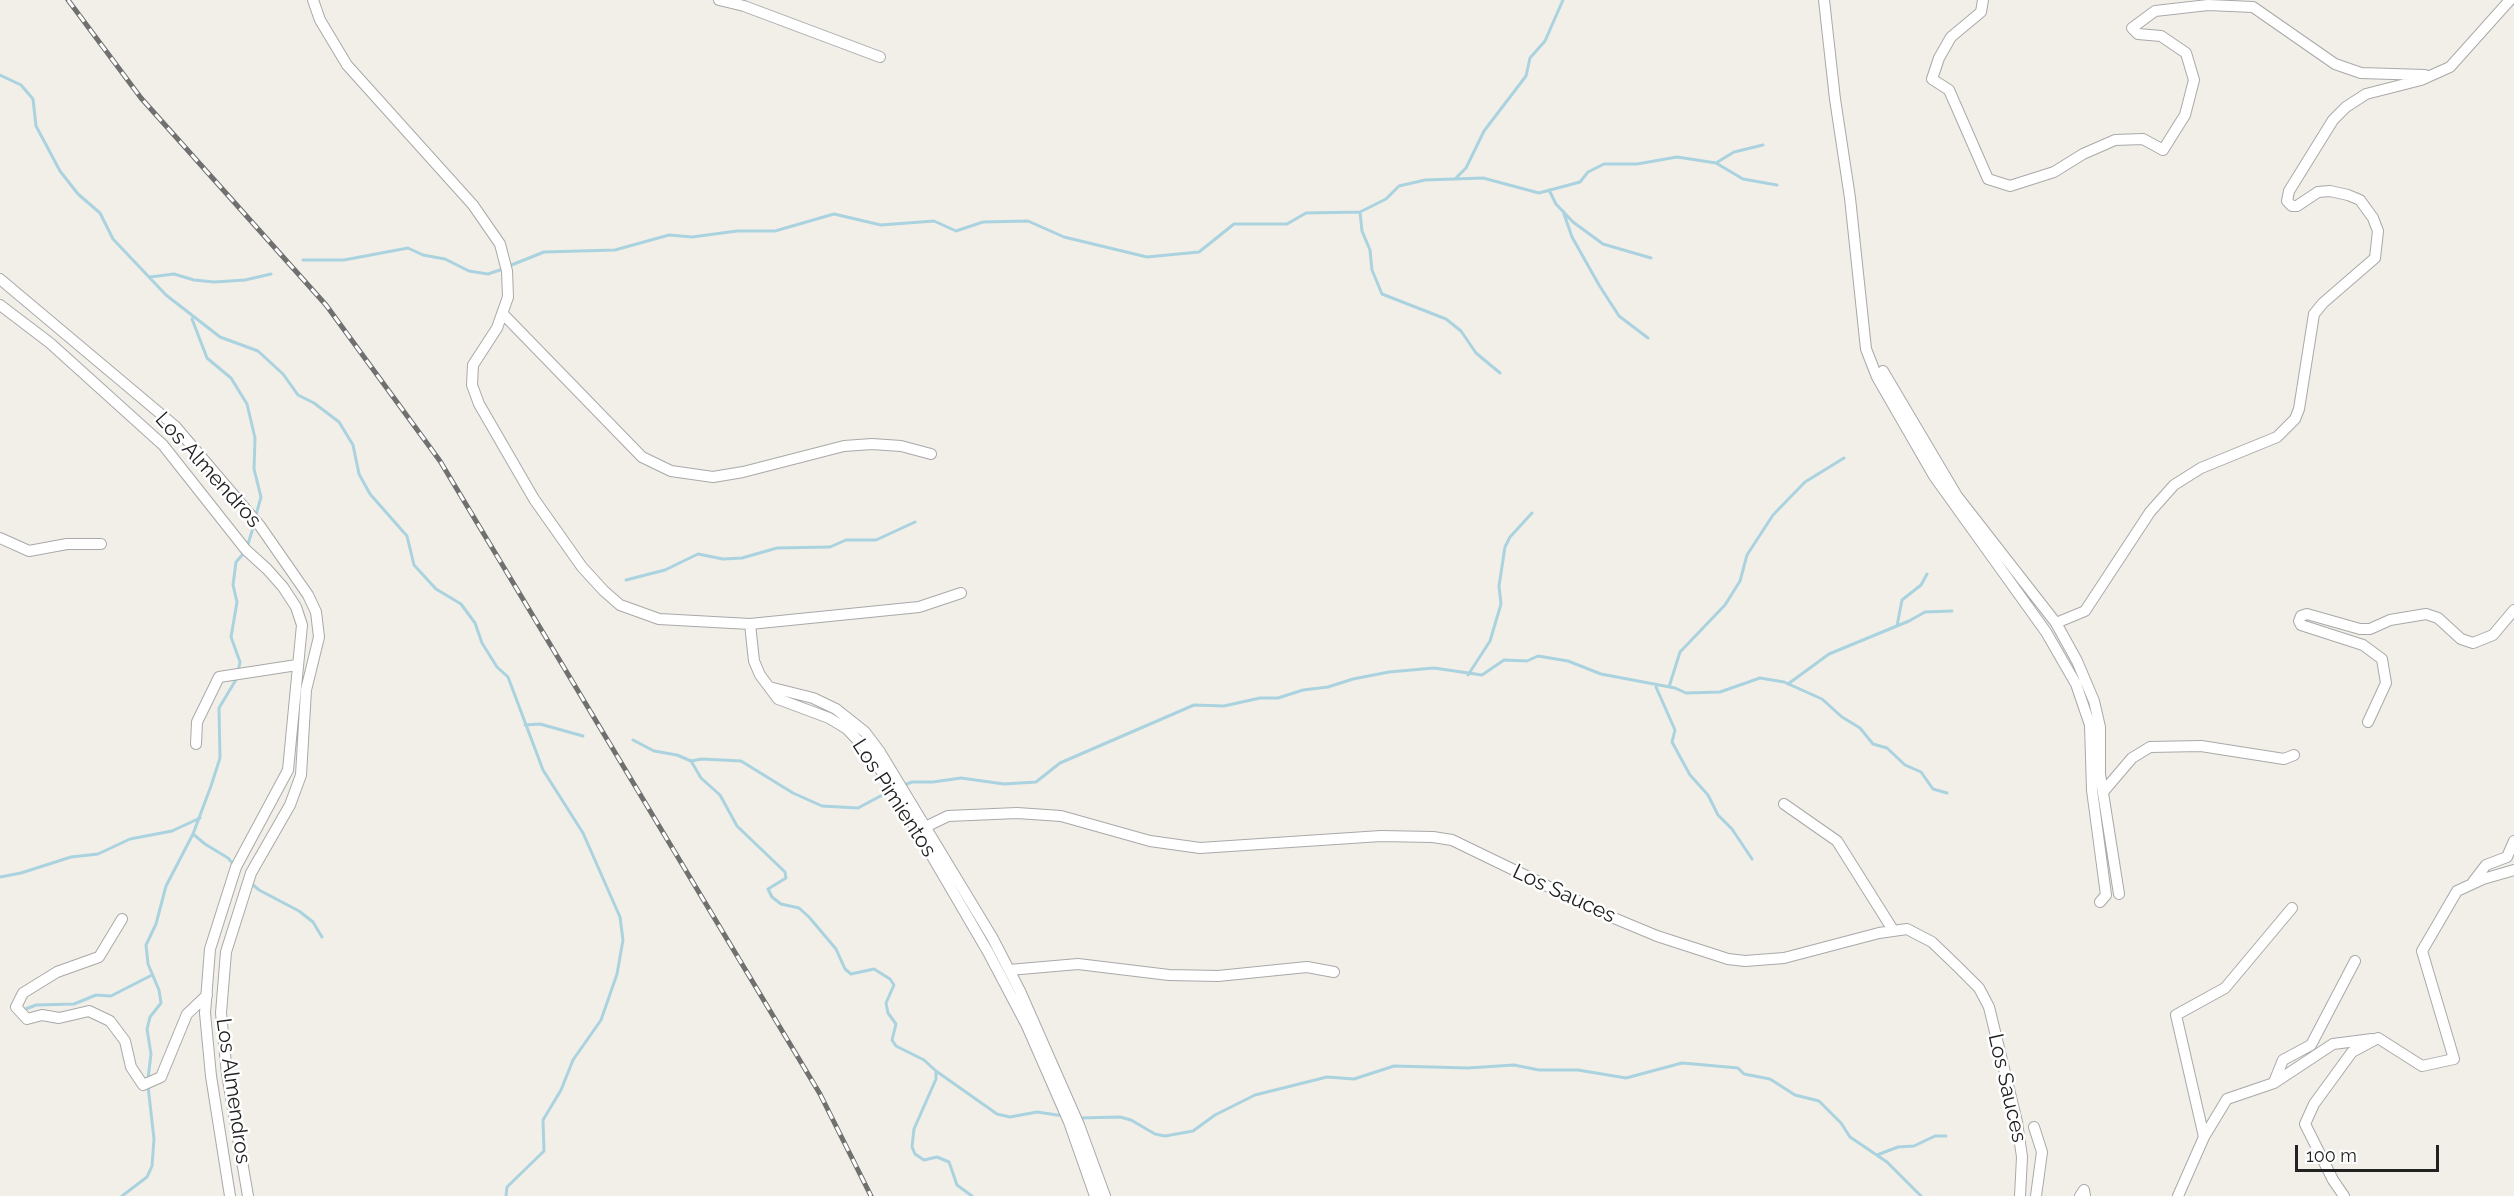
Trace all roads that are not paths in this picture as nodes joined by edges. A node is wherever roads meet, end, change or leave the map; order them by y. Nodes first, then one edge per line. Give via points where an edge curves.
1 (312, 0) edge
2 (719, 0) edge
3 (1824, 0) edge
4 (1983, 0) edge
5 (2510, 0) edge
6 (880, 57) dead end
7 (2434, 75) junction
8 (0, 279) edge
9 (0, 305) edge
10 (503, 315) junction
11 (1882, 371) dead end
12 (931, 454) dead end
13 (0, 538) edge
14 (101, 544) dead end
15 (961, 593) dead end
16 (2514, 610) edge
17 (2056, 623) junction
18 (750, 624) junction
19 (318, 644) junction
20 (300, 647) junction
21 (297, 665) junction
22 (2368, 722) dead end
23 (196, 744) dead end
24 (2295, 755) dead end
25 (2103, 792) junction
26 (1784, 804) dead end
27 (922, 829) junction
28 (2514, 841) edge
29 (2514, 870) edge
30 (2471, 885) junction
31 (2119, 894) dead end
32 (2100, 902) dead end
33 (2292, 908) dead end
34 (122, 919) dead end
35 (1893, 930) junction
36 (2355, 961) dead end
37 (1009, 970) junction
38 (1334, 972) dead end
39 (207, 995) junction
40 (2379, 1038) junction
41 (2274, 1083) junction
42 (2034, 1127) dead end
43 (2204, 1137) junction
44 (230, 1196) edge
45 (248, 1196) edge
46 (1095, 1196) edge
47 (1106, 1196) edge
48 (2020, 1196) edge
49 (2036, 1196) edge
50 (2178, 1196) edge
51 (2344, 1196) edge

1 - 10 street via 347,65 490,226 507,271 508,297
2 - 6 street
3 - 32 street via 1866,349 1877,377 1934,476 2046,632 2076,684 2090,725 2092,790 2106,895
4 - 7 street via 1981,12 1951,37 1932,79 1949,90 1988,179 2010,186 2054,172 2115,140 2143,139 2163,150 2186,115 2194,80 2186,53 2161,36 2138,34 2132,28 2155,10 2208,5 2253,7 2335,64 2361,73
5 - 7 street via 2450,67
7 - 17 street via 2355,99 2333,120 2289,190 2287,201 2292,206 2318,192 2330,191 2360,200 2378,231 2375,258 2314,314 2295,419 2277,437 2201,468 2174,485 2150,513 2092,604
8 - 19 street, Los Almendros via 175,426 260,526 308,595 318,620
9 - 20 street, Los Almendros via 50,343 163,445 296,606 302,626
10 - 12 street via 642,457 671,471 713,477 844,446 872,444
10 - 18 street via 473,365 472,385 534,499 582,567 620,605 636,612 659,619
11 - 17 street via 1957,496
13 - 14 street via 29,551 67,544
15 - 18 street via 919,607
16 - 22 street via 2493,635 2473,643 2426,614 2390,620 2370,629 2307,614 2301,616 2301,625 2363,645 2382,659 2386,683
17 - 25 street via 2094,701 2100,726
18 - 27 street, Los Pimientos via 754,661 769,687 819,701 856,724 880,752
19 - 20 street
19 - 45 street, Los Almendros via 306,690 301,775 290,805 251,873 226,951 221,1013
20 - 21 street, Los Almendros
21 - 23 street via 219,677 197,722
21 - 39 street, Los Almendros via 288,770 236,867 210,949
24 - 25 street via 2284,759 2201,746 2150,747 2132,758
25 - 31 street
26 - 35 street via 1837,841
27 - 35 street, Los Sauces via 948,816 1017,813 1061,816 1150,841 1200,848 1381,836 1452,840 1657,936 1745,962 1784,958
27 - 37 street, Los Pimientos
27 - 46 street, Los Pimientos via 1028,1026 1070,1122
28 - 30 street via 2506,857 2486,865
29 - 30 street
30 - 40 street via 2457,891 2422,951 2454,1059 2422,1066
33 - 43 street via 2225,988 2176,1015
34 - 39 street via 99,957 57,972 23,993 16,1007 27,1019 42,1015 59,1018 89,1011 110,1021 125,1041 131,1067 143,1085 161,1077 187,1014
35 - 48 street, Los Sauces via 1907,929 1932,942 1984,996 2017,1122 2022,1156
36 - 41 street via 2311,1045 2283,1060
37 - 38 street via 1078,964 1169,975 1218,976 1307,968
37 - 47 street, Los Pimientos via 1080,1125
39 - 44 street, Los Almendros via 205,1013 212,1076
40 - 41 street via 2333,1044
40 - 51 street via 2352,1052 2314,1104 2305,1124
41 - 43 street via 2227,1099
42 - 49 street via 2042,1152
43 - 50 street

